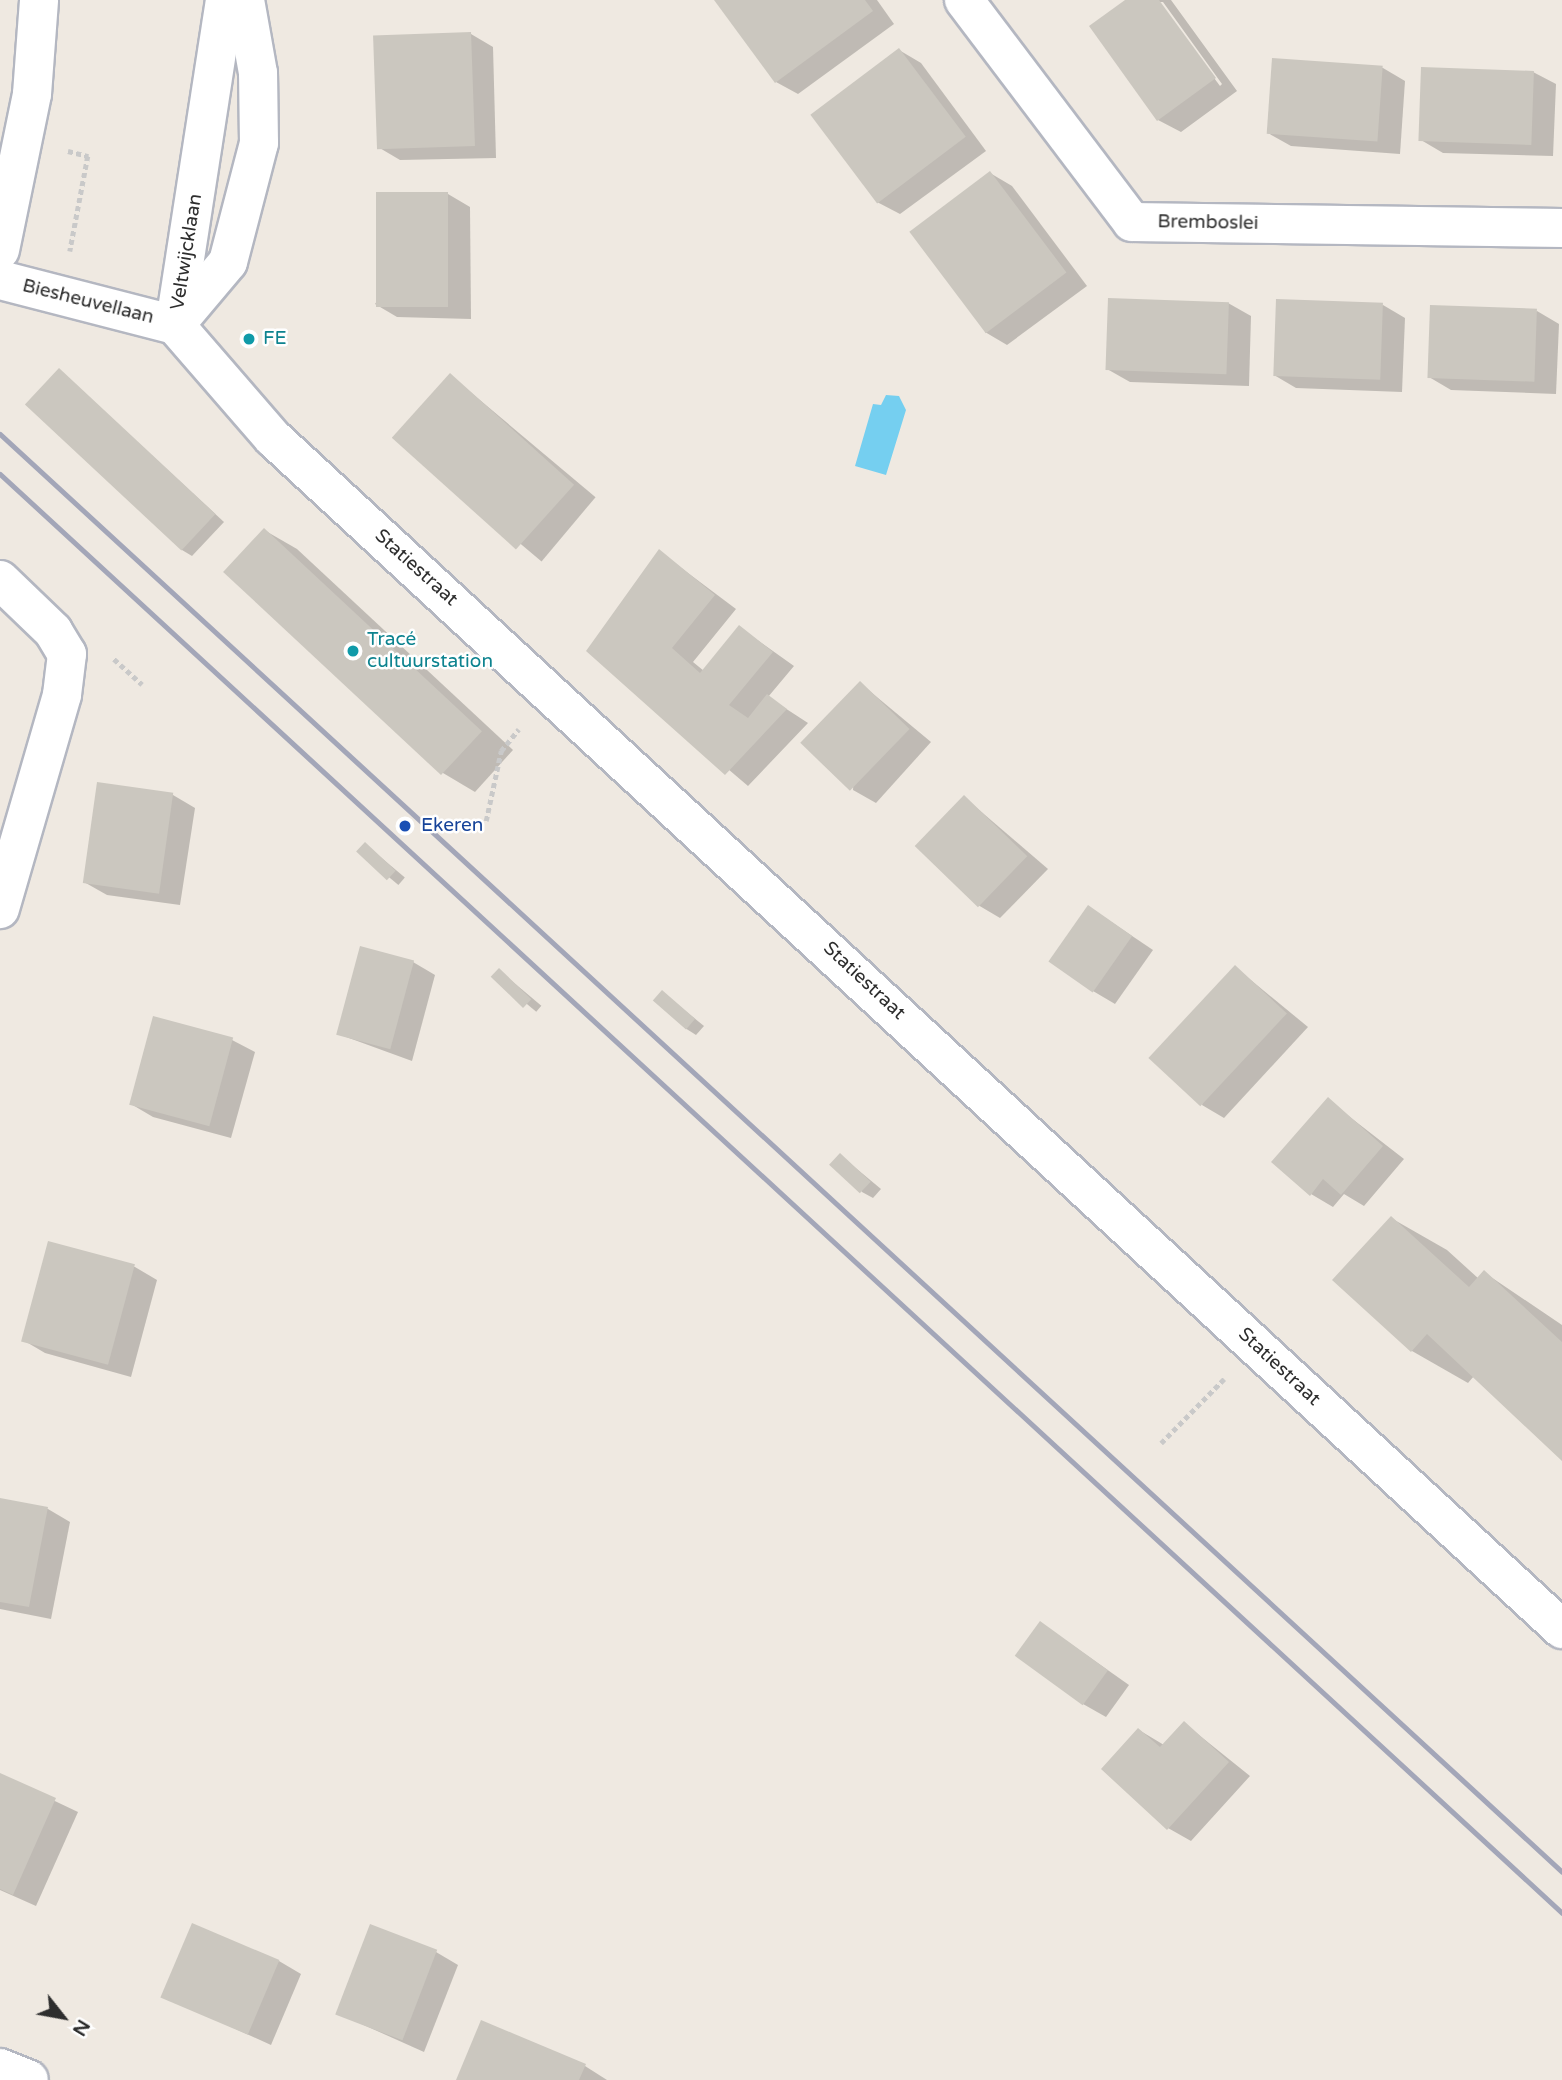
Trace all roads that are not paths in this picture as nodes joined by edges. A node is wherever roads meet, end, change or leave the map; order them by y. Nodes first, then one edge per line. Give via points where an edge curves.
1 (39, 0) edge
2 (225, 0) edge
3 (245, 0) edge
4 (964, 0) edge
5 (1562, 228) edge
6 (0, 250) edge
7 (0, 280) edge
8 (175, 325) junction
9 (0, 580) edge
10 (0, 909) edge
11 (1562, 1629) edge
12 (0, 2068) edge
13 (29, 2080) edge

1 - 6 street via 19,161
2 - 8 street, Veltwijcklaan
3 - 8 street, Veltwijcklaan via 258,73 259,144 228,262
4 - 5 street, Bremboslei via 1132,222
7 - 8 street, Biesheuvellaan
8 - 11 street, Statiestraat via 273,438
9 - 10 street via 53,631 67,654 62,695
12 - 13 street

